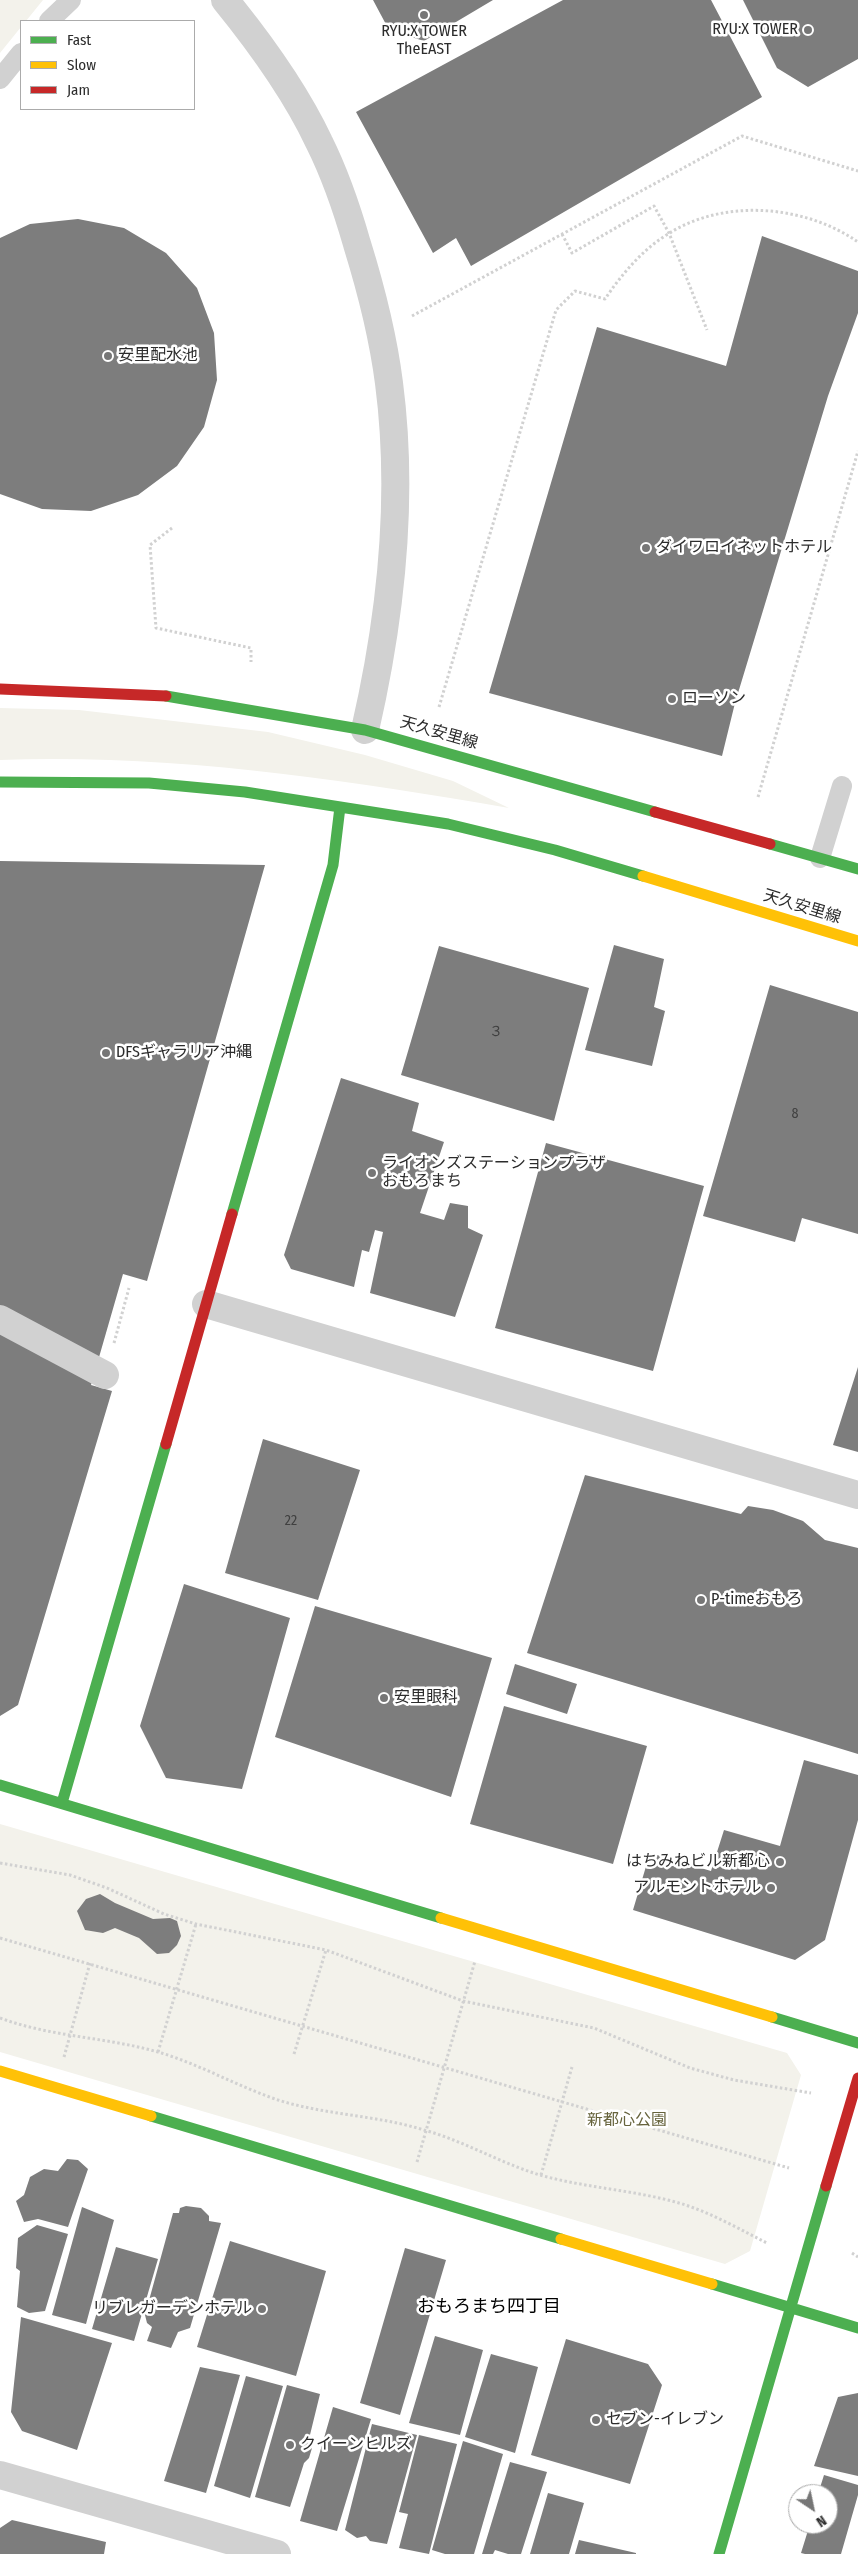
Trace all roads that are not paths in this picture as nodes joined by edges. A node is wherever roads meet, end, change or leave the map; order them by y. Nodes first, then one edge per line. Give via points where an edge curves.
1 (71, 0) edge
2 (225, 0) edge
3 (50, 20) edge
4 (20, 54) edge
5 (0, 79) edge
6 (0, 689) edge
7 (366, 730) junction
8 (0, 782) edge
9 (842, 786) dead end
10 (340, 807) junction
11 (820, 858) junction
12 (858, 869) edge
13 (858, 941) edge
14 (206, 1304) junction
15 (0, 1319) edge
16 (105, 1375) road end
17 (858, 1495) edge
18 (0, 1786) edge
19 (62, 1803) junction
20 (858, 2043) edge
21 (0, 2071) edge
22 (858, 2078) edge
23 (789, 2308) junction
24 (858, 2328) edge
25 (0, 2475) edge
26 (277, 2554) edge
27 (719, 2554) edge

1 - 3 lane
2 - 7 street via 269,60 320,142 352,228 379,324 389,383 394,446 394,535 387,614
4 - 5 lane
6 - 7 street, 天久安里線 via 179,697
7 - 11 street, 天久安里線
8 - 10 street, 天久安里線 via 149,783 244,792
9 - 11 lane
10 - 13 street, 天久安里線 via 448,824 555,850
10 - 14 street via 333,865
11 - 12 street, 天久安里線
14 - 17 street
14 - 19 street
15 - 16 street
18 - 19 street
19 - 20 street
21 - 23 street
22 - 23 street
23 - 24 street
23 - 27 street
25 - 26 street

